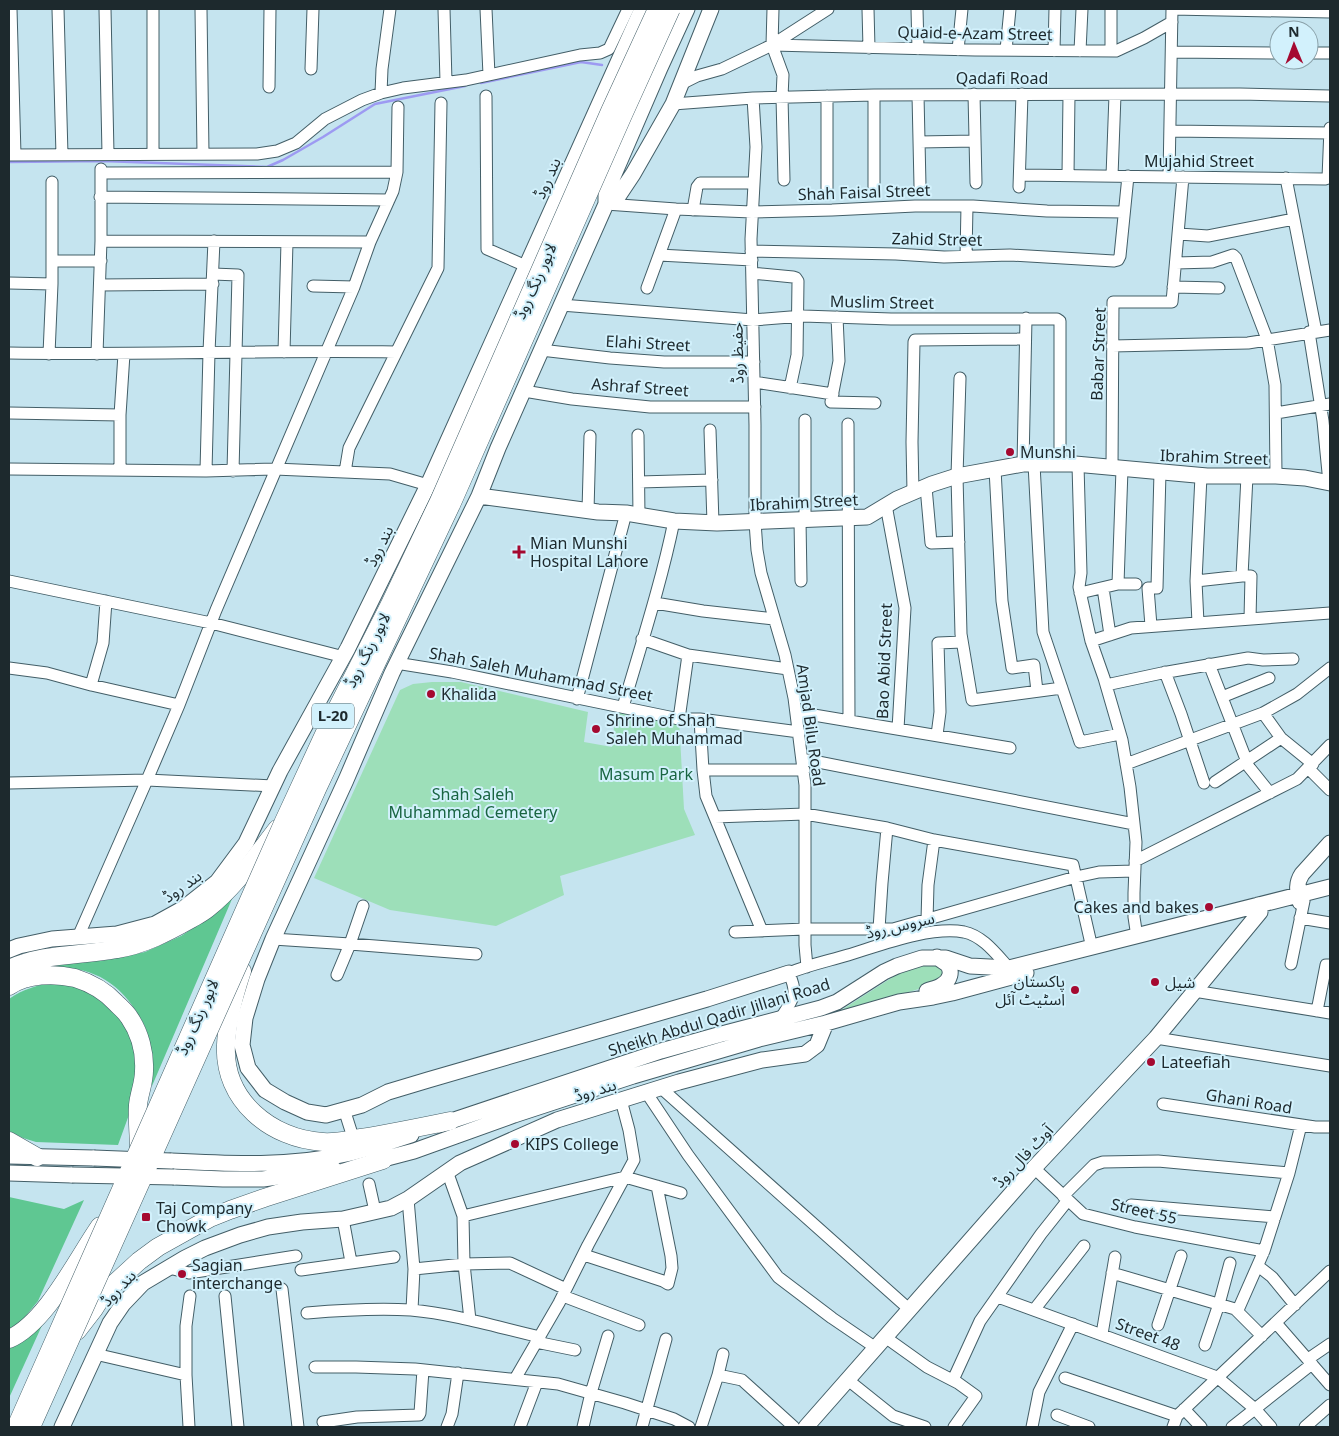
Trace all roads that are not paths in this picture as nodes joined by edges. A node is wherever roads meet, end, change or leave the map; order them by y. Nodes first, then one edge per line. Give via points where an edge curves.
1 (11, 9) edge
2 (58, 9) edge
3 (105, 9) edge
4 (152, 9) edge
5 (201, 9) edge
6 (270, 9) edge
7 (313, 9) edge
8 (390, 9) edge
9 (444, 9) edge
10 (486, 9) edge
11 (628, 9) edge
12 (642, 9) edge
13 (657, 9) edge
14 (671, 9) edge
15 (687, 9) edge
16 (710, 9) edge
17 (773, 9) edge
18 (868, 9) edge
19 (917, 9) edge
20 (962, 9) edge
21 (1010, 9) edge
22 (1055, 9) edge
23 (1082, 9) edge
24 (1111, 9) edge
25 (1172, 9) edge
26 (821, 11) edge
27 (1330, 12) edge
28 (1172, 22) junction
29 (772, 45) junction
30 (869, 48) junction
31 (918, 49) junction
32 (958, 50) junction
33 (1006, 50) junction
34 (1054, 50) junction
35 (1080, 50) junction
36 (1111, 51) junction
37 (1172, 52) junction
38 (1269, 53) edge
39 (311, 69) dead end
40 (489, 75) junction
41 (446, 82) junction
42 (681, 84) junction
43 (270, 87) dead end
44 (381, 93) junction
45 (974, 94) junction
46 (1022, 94) junction
47 (874, 95) junction
48 (918, 95) junction
49 (1069, 95) junction
50 (1115, 95) junction
51 (1171, 95) junction
52 (486, 96) dead end
53 (827, 96) junction
54 (1330, 96) edge
55 (782, 97) junction
56 (753, 98) junction
57 (441, 102) dead end
58 (673, 104) junction
59 (398, 107) dead end
60 (1330, 128) edge
61 (1170, 130) junction
62 (1330, 133) edge
63 (975, 141) junction
64 (919, 142) junction
65 (1330, 153) edge
66 (108, 154) junction
67 (154, 154) junction
68 (203, 154) junction
69 (12, 155) edge
70 (62, 155) junction
71 (397, 172) junction
72 (1020, 175) junction
73 (1068, 176) junction
74 (1112, 176) junction
75 (1128, 176) junction
76 (1169, 177) junction
77 (1183, 177) junction
78 (1286, 178) junction
79 (784, 180) dead end
80 (52, 182) dead end
81 (753, 183) junction
82 (976, 183) dead end
83 (920, 186) dead end
84 (874, 187) dead end
85 (1019, 187) dead end
86 (828, 188) dead end
87 (100, 197) junction
88 (389, 200) junction
89 (606, 204) junction
90 (967, 206) junction
91 (676, 209) junction
92 (693, 210) junction
93 (752, 212) junction
94 (1124, 212) junction
95 (548, 218) junction
96 (1294, 219) junction
97 (1179, 234) junction
98 (591, 238) junction
99 (101, 241) junction
100 (214, 241) junction
101 (287, 242) junction
102 (370, 242) junction
103 (659, 255) junction
104 (751, 256) junction
105 (966, 256) junction
106 (101, 260) junction
107 (52, 261) junction
108 (1176, 263) junction
109 (526, 266) junction
110 (752, 273) junction
111 (213, 279) junction
112 (9, 283) edge
113 (52, 284) junction
114 (100, 285) junction
115 (313, 286) dead end
116 (354, 287) junction
117 (1174, 287) junction
118 (647, 288) dead end
119 (1219, 288) dead end
120 (561, 305) junction
121 (798, 317) junction
122 (837, 317) junction
123 (1026, 318) junction
124 (753, 320) junction
125 (1330, 330) edge
126 (1313, 332) junction
127 (1025, 339) junction
128 (1267, 339) junction
129 (1112, 346) junction
130 (541, 350) junction
131 (326, 351) junction
132 (209, 352) junction
133 (236, 352) junction
134 (284, 352) junction
135 (396, 352) junction
136 (9, 353) edge
137 (49, 354) junction
138 (97, 354) junction
139 (124, 354) junction
140 (754, 362) junction
141 (960, 378) dead end
142 (754, 382) junction
143 (790, 388) junction
144 (524, 391) junction
145 (833, 394) junction
146 (874, 403) dead end
147 (1325, 405) edge
148 (755, 407) junction
149 (9, 413) edge
150 (1276, 413) junction
151 (120, 415) junction
152 (805, 420) dead end
153 (848, 424) dead end
154 (710, 430) dead end
155 (638, 435) dead end
156 (590, 436) dead end
157 (1028, 464) junction
158 (1060, 464) junction
159 (1078, 464) junction
160 (9, 468) edge
161 (275, 469) junction
162 (995, 469) junction
163 (1117, 469) junction
164 (120, 470) junction
165 (206, 471) junction
166 (234, 471) junction
167 (345, 472) junction
168 (1160, 472) junction
169 (957, 476) junction
170 (1201, 476) junction
171 (1247, 476) junction
172 (1276, 476) junction
173 (712, 480) junction
174 (639, 482) junction
175 (1330, 483) edge
176 (428, 485) junction
177 (920, 490) junction
178 (479, 496) junction
179 (886, 506) junction
180 (588, 511) junction
181 (632, 514) junction
182 (849, 518) junction
183 (674, 520) junction
184 (802, 520) junction
185 (755, 522) junction
186 (713, 523) junction
187 (958, 542) junction
188 (1242, 576) junction
189 (9, 581) edge
190 (802, 581) dead end
191 (1196, 581) junction
192 (1118, 584) junction
193 (1136, 584) dead end
194 (1103, 588) junction
195 (1080, 593) junction
196 (106, 601) junction
197 (654, 603) junction
198 (1330, 613) edge
199 (774, 619) junction
200 (1250, 619) junction
201 (211, 623) junction
202 (1198, 623) junction
203 (1151, 626) junction
204 (1110, 635) junction
205 (642, 639) junction
206 (962, 642) junction
207 (1091, 642) junction
208 (688, 655) junction
209 (344, 657) junction
210 (1293, 659) dead end
211 (396, 663) junction
212 (1209, 664) junction
213 (9, 668) edge
214 (1330, 668) edge
215 (788, 669) junction
216 (1165, 672) junction
217 (1269, 678) dead end
218 (91, 685) junction
219 (1106, 685) junction
220 (1062, 688) junction
221 (1036, 691) junction
222 (1222, 697) junction
223 (577, 699) junction
224 (179, 704) junction
225 (622, 706) junction
226 (796, 712) junction
227 (1263, 713) junction
228 (679, 719) junction
229 (700, 719) junction
230 (849, 721) junction
231 (1233, 724) junction
232 (898, 729) junction
233 (799, 732) junction
234 (1120, 734) junction
235 (937, 736) junction
236 (1281, 738) junction
237 (1190, 740) junction
238 (1330, 745) edge
239 (1010, 748) dead end
240 (1247, 761) junction
241 (803, 764) junction
242 (1126, 764) junction
243 (1310, 766) junction
244 (703, 770) junction
245 (147, 780) junction
246 (9, 782) edge
247 (273, 786) junction
248 (1330, 790) edge
249 (1270, 793) junction
250 (806, 814) junction
251 (715, 817) junction
252 (284, 821) junction
253 (1134, 824) junction
254 (887, 828) junction
255 (934, 840) junction
256 (1330, 843) edge
257 (1135, 866) junction
258 (1076, 877) junction
259 (1330, 887) edge
260 (1330, 895) edge
261 (1301, 899) junction
262 (363, 906) dead end
263 (1259, 909) junction
264 (1300, 918) junction
265 (927, 920) junction
266 (1330, 923) edge
267 (805, 929) junction
268 (879, 929) junction
269 (762, 931) junction
270 (734, 932) dead end
271 (250, 936) junction
272 (78, 937) junction
273 (1137, 937) junction
274 (273, 939) junction
275 (350, 944) junction
276 (1092, 948) junction
277 (9, 950) edge
278 (476, 954) dead end
279 (936, 958) junction
280 (1291, 964) dead end
281 (1330, 965) edge
282 (807, 967) junction
283 (1009, 968) junction
284 (9, 969) edge
285 (789, 973) junction
286 (337, 975) dead end
287 (9, 986) edge
288 (1194, 991) junction
289 (899, 1002) junction
290 (1317, 1011) junction
291 (1330, 1013) edge
292 (781, 1018) junction
293 (826, 1024) junction
294 (1156, 1038) junction
295 (1330, 1066) edge
296 (653, 1090) junction
297 (621, 1100) junction
298 (1163, 1104) dead end
299 (344, 1109) junction
300 (450, 1121) junction
301 (1300, 1125) junction
302 (1330, 1127) edge
303 (351, 1131) dead end
304 (9, 1141) edge
305 (139, 1150) junction
306 (9, 1156) edge
307 (37, 1157) junction
308 (383, 1160) junction
309 (1034, 1168) junction
310 (447, 1171) junction
311 (9, 1173) edge
312 (1289, 1173) junction
313 (128, 1176) junction
314 (625, 1177) junction
315 (368, 1184) dead end
316 (657, 1186) junction
317 (681, 1193) dead end
318 (1066, 1198) junction
319 (408, 1199) junction
320 (117, 1201) junction
321 (1131, 1205) dead end
322 (375, 1211) junction
323 (463, 1216) junction
324 (1275, 1217) junction
325 (343, 1219) junction
326 (1084, 1246) dead end
327 (1264, 1251) junction
328 (584, 1255) junction
329 (296, 1256) dead end
330 (1181, 1256) dead end
331 (394, 1257) dead end
332 (1115, 1258) dead end
333 (351, 1262) junction
334 (1230, 1263) dead end
335 (464, 1264) junction
336 (1258, 1266) junction
337 (169, 1268) junction
338 (414, 1269) junction
339 (301, 1270) dead end
340 (1330, 1271) edge
341 (1112, 1273) junction
342 (282, 1289) dead end
343 (1169, 1289) junction
344 (565, 1293) junction
345 (190, 1296) dead end
346 (225, 1296) dead end
347 (998, 1296) junction
348 (1219, 1304) junction
349 (1295, 1305) junction
350 (412, 1310) junction
351 (910, 1310) junction
352 (1034, 1310) junction
353 (1238, 1310) junction
354 (307, 1313) dead end
355 (470, 1320) junction
356 (1276, 1323) junction
357 (1073, 1324) junction
358 (639, 1325) dead end
359 (1158, 1325) dead end
360 (1102, 1334) junction
361 (608, 1336) dead end
362 (1262, 1336) junction
363 (9, 1339) edge
364 (666, 1339) dead end
365 (538, 1340) junction
366 (881, 1342) junction
367 (68, 1343) junction
368 (1330, 1344) edge
369 (1205, 1345) dead end
370 (575, 1350) dead end
371 (95, 1354) junction
372 (724, 1354) dead end
373 (1310, 1361) junction
374 (315, 1367) dead end
375 (423, 1370) junction
376 (458, 1373) junction
377 (186, 1375) junction
378 (718, 1375) junction
379 (1217, 1377) junction
380 (1066, 1378) dead end
381 (515, 1379) junction
382 (848, 1380) junction
383 (953, 1380) junction
384 (538, 1382) junction
385 (1330, 1385) edge
386 (591, 1394) junction
387 (1330, 1405) edge
388 (1255, 1409) junction
389 (647, 1410) junction
390 (1057, 1415) dead end
391 (1178, 1418) edge
392 (323, 1422) dead end
393 (911, 1425) edge
394 (810, 1426) edge
395 (1308, 1426) edge
396 (16, 1427) edge
397 (31, 1427) edge
398 (62, 1427) edge
399 (188, 1427) edge
400 (238, 1427) edge
401 (298, 1427) edge
402 (447, 1427) edge
403 (520, 1427) edge
404 (583, 1427) edge
405 (642, 1427) edge
406 (689, 1427) edge
407 (701, 1427) edge
408 (794, 1427) edge
409 (925, 1427) edge
410 (954, 1427) edge
411 (1032, 1427) edge
412 (1089, 1427) edge
413 (1201, 1427) edge
414 (1232, 1427) edge
415 (1271, 1427) edge

1 - 69 street
2 - 70 street
3 - 66 street
4 - 67 street
5 - 68 street
6 - 43 street
7 - 39 street
8 - 44 street
9 - 41 street
10 - 40 street
11 - 40 street via 609,49
12 - 95 main road, بند روڈ
13 - 252 highway, لاہور رنگ روڈ / L-20, bridge via 438,500
14 - 271 highway, لاہور رنگ روڈ / L-20, bridge via 451,505
15 - 89 main road via 606,193
16 - 42 main road
17 - 29 street
18 - 30 street
19 - 31 street
20 - 32 street
21 - 33 street
22 - 34 street
23 - 35 street
24 - 36 street
25 - 27 street
25 - 28 street
26 - 29 street
28 - 36 street, Quaid-e-Azam Street
28 - 37 street
29 - 30 street, Quaid-e-Azam Street
29 - 42 street
29 - 55 street via 783,75
30 - 31 street, Quaid-e-Azam Street
31 - 32 street, Quaid-e-Azam Street
32 - 33 street, Quaid-e-Azam Street
33 - 34 street, Quaid-e-Azam Street
34 - 35 street, Quaid-e-Azam Street
35 - 36 street, Quaid-e-Azam Street
37 - 38 street
37 - 51 street
40 - 41 street
41 - 44 street
42 - 58 main road
44 - 68 street via 325,119 296,143 277,151
45 - 46 street, Qadafi Road
45 - 48 street, Qadafi Road
45 - 63 street
46 - 49 street, Qadafi Road
46 - 72 street
47 - 48 street, Qadafi Road
47 - 53 street, Qadafi Road
47 - 84 street
48 - 64 street
49 - 50 street, Qadafi Road
49 - 73 street
50 - 51 street, Qadafi Road
50 - 74 street
51 - 54 street, Qadafi Road
51 - 61 street
52 - 109 street via 487,249
53 - 55 street, Qadafi Road
53 - 86 street
55 - 56 street, Qadafi Road
55 - 79 street
56 - 58 street, Qadafi Road
56 - 81 street, حفیظ روڈ via 756,147
57 - 135 street via 438,268
58 - 89 main road via 617,198
59 - 71 street
60 - 62 street, Mujahid Street
61 - 62 street
61 - 76 street
62 - 65 street, Mujahid Street
63 - 64 street
63 - 82 street
64 - 83 street
65 - 78 street, Mujahid Street via 1328,178
66 - 67 street
66 - 70 street
67 - 68 street
69 - 70 street
71 - 87 street via 101,171
71 - 88 street
72 - 73 street, Mujahid Street
72 - 85 street
73 - 74 street, Mujahid Street
74 - 75 street, Mujahid Street
75 - 76 street, Mujahid Street
75 - 94 street
76 - 77 street, Mujahid Street
77 - 78 street, Mujahid Street
77 - 97 street
78 - 96 street
80 - 107 street
81 - 92 street via 700,183
81 - 93 street, حفیظ روڈ
87 - 88 street
87 - 99 street
88 - 102 street
89 - 91 street, Shah Faisal Street
89 - 98 main road
90 - 93 street, Shah Faisal Street
90 - 94 street, Shah Faisal Street
90 - 105 street
91 - 92 street, Shah Faisal Street
91 - 103 street
92 - 93 street, Shah Faisal Street
93 - 104 street, حفیظ روڈ
94 - 105 street, Zahid Street via 1118,260
95 - 98 street
95 - 109 main road, بند روڈ
96 - 97 street via 1208,236
96 - 126 street
97 - 108 street
98 - 120 main road
99 - 100 street
99 - 106 street
100 - 101 street
100 - 111 street
101 - 102 street
101 - 134 street
102 - 116 street
103 - 104 street, Zahid Street
103 - 118 street
104 - 105 street, Zahid Street
104 - 110 street, حفیظ روڈ
106 - 107 street
106 - 114 street
107 - 113 street
108 - 117 street
108 - 128 street via 1212,262 1233,255
109 - 176 main road, بند روڈ
110 - 121 street via 796,278
110 - 124 street, حفیظ روڈ
111 - 114 street
111 - 132 street
111 - 133 street via 238,275
112 - 113 street
113 - 137 street
114 - 138 street
115 - 116 street
116 - 131 street
117 - 119 street
117 - 129 street, Babar Street via 1172,302 1114,302
120 - 124 street, Muslim Street
120 - 130 main road
121 - 122 street, Muslim Street
121 - 124 street, Muslim Street
121 - 143 street via 797,354
122 - 123 street, Muslim Street
122 - 145 street via 839,361
123 - 127 street
123 - 158 street, Muslim Street via 1057,319 1060,322
124 - 140 street, حفیظ روڈ
125 - 126 street
126 - 128 street
126 - 147 street
127 - 157 street
127 - 177 street via 915,340 912,442
128 - 129 street via 1248,343
128 - 150 street
129 - 163 street, Babar Street
130 - 140 street, Elahi Street via 664,362
130 - 144 main road
131 - 134 street
131 - 135 street
131 - 161 street
132 - 133 street
132 - 139 street
132 - 165 street
133 - 134 street
133 - 166 street
135 - 167 street via 349,448
136 - 137 street
137 - 138 street
138 - 139 street
139 - 151 street
140 - 142 street, حفیظ روڈ
141 - 169 street
142 - 143 street
142 - 148 street, حفیظ روڈ
143 - 145 street
144 - 148 street, Ashraf Street via 650,407
144 - 178 main road
145 - 146 street via 831,402
147 - 150 street
147 - 175 street
148 - 185 street, حفیظ روڈ
149 - 151 street
150 - 172 street
151 - 164 street
152 - 184 street
153 - 182 street
154 - 173 street
155 - 174 street
156 - 180 street
157 - 158 main road, Ibrahim Street
157 - 162 main road, Ibrahim Street
157 - 220 street via 1043,632
158 - 159 main road, Ibrahim Street
159 - 163 main road, Ibrahim Street
159 - 195 street
160 - 164 street
161 - 166 street
161 - 167 street
161 - 201 street
162 - 169 main road, Ibrahim Street
162 - 221 street via 1002,601 1012,668 1034,665
163 - 168 main road, Ibrahim Street
163 - 192 street, Babar Street
164 - 165 street
165 - 166 street
167 - 176 street via 390,474
168 - 170 main road, Ibrahim Street
168 - 203 street via 1157,588 1148,588
169 - 177 main road, Ibrahim Street
169 - 187 street
170 - 171 main road, Ibrahim Street
170 - 191 street
171 - 172 main road, Ibrahim Street
171 - 188 street
172 - 175 main road, Ibrahim Street
173 - 174 street
173 - 186 street
174 - 181 street
176 - 209 main road, بند روڈ
177 - 179 main road, Ibrahim Street
177 - 187 street via 931,544
178 - 180 main road, Ibrahim Street
178 - 211 main road
179 - 182 main road, Ibrahim Street via 867,517
179 - 232 street, Bao Abid Street via 905,608
180 - 181 main road, Ibrahim Street
181 - 183 main road, Ibrahim Street
181 - 223 street
182 - 184 main road, Ibrahim Street
182 - 230 street
183 - 186 main road, Ibrahim Street
183 - 197 street
184 - 185 main road, Ibrahim Street
184 - 190 street
185 - 186 main road, Ibrahim Street
185 - 199 street, Amjad Bilu Road via 761,573
187 - 206 street
188 - 191 street
188 - 200 street via 1251,576
189 - 196 street
191 - 202 street
192 - 193 street
192 - 194 street
194 - 195 street
194 - 204 street
195 - 207 street
196 - 201 street
196 - 218 street via 103,643
197 - 199 street
197 - 205 street
198 - 200 street
199 - 215 street, Amjad Bilu Road
200 - 202 street
201 - 209 street
201 - 224 street
202 - 203 street
203 - 204 street
204 - 207 street
205 - 208 street
205 - 225 street
206 - 221 street via 972,700
206 - 235 street via 938,643 940,712
207 - 219 street
208 - 215 street
208 - 228 street
209 - 247 main road, بند روڈ
210 - 212 street via 1248,658
211 - 223 street, Shah Saleh Muhammad Street
211 - 274 main road
212 - 216 street
212 - 222 street
213 - 218 street via 47,673
214 - 227 street via 1297,694
215 - 226 street, Amjad Bilu Road
216 - 219 street
216 - 237 street
217 - 222 street
218 - 224 street
219 - 234 street
220 - 221 street
220 - 234 street via 1080,742
222 - 231 street
223 - 225 street, Shah Saleh Muhammad Street
224 - 245 street
225 - 228 street, Shah Saleh Muhammad Street
226 - 230 street
226 - 233 street, Amjad Bilu Road
227 - 231 street
227 - 236 street
228 - 229 street, Shah Saleh Muhammad Street
229 - 233 street, Shah Saleh Muhammad Street
229 - 244 street
230 - 232 street
231 - 237 street
231 - 240 street
232 - 235 street
233 - 241 street, Amjad Bilu Road
234 - 242 street
235 - 239 street
236 - 240 street
236 - 243 street
237 - 240 street via 1209,782
237 - 242 street
238 - 243 street
240 - 249 street
241 - 244 street
241 - 250 street, Amjad Bilu Road
241 - 253 street
242 - 253 street
243 - 248 street
243 - 249 street via 1297,779
244 - 251 street via 706,796
245 - 246 street
245 - 247 street
245 - 272 street
247 - 272 main road, بند روڈ via 246,843 217,882 184,908 155,924 117,934
249 - 257 street
250 - 251 street
250 - 254 street
250 - 267 street, Amjad Bilu Road
251 - 269 street
252 - 284 highway via 232,886 207,910 185,922 141,943 118,949 40,958
252 - 305 highway, لاہور رنگ روڈ / L-20, bridge
253 - 257 street
254 - 255 street
254 - 268 street
255 - 258 street via 1072,865
255 - 265 street
256 - 261 main road via 1302,874 1297,884
257 - 258 street
257 - 273 street
258 - 265 street
258 - 276 street
259 - 261 main road, Sheikh Abdul Qadir Jillani Road
260 - 261 main road, Sheikh Abdul Qadir Jillani Road
261 - 263 main road, Sheikh Abdul Qadir Jillani Road
261 - 264 street
262 - 275 street
263 - 273 main road, Sheikh Abdul Qadir Jillani Road
263 - 288 main road, آوٹ فال روڈ
263 - 289 main road, Sheikh Abdul Qadir Jillani Road via 952,993
264 - 266 street
264 - 280 street
265 - 268 street via 893,930
267 - 268 street
267 - 269 street
267 - 282 street, Amjad Bilu Road
269 - 270 street
271 - 300 highway via 230,1014 226,1046 234,1085 246,1105 262,1121 304,1140 324,1142
271 - 367 highway, لاہور رنگ روڈ / L-20, bridge
272 - 277 main road, بند روڈ via 52,939
273 - 276 main road, Sheikh Abdul Qadir Jillani Road
274 - 275 street
274 - 299 main road via 245,1018 242,1045 248,1068 265,1090 307,1112 326,1115
275 - 278 street
275 - 286 street
276 - 283 main road, Sheikh Abdul Qadir Jillani Road
279 - 283 main road, Sheikh Abdul Qadir Jillani Road via 970,966
279 - 289 main road via 949,967 949,979
279 - 292 main road, Sheikh Abdul Qadir Jillani Road via 922,958 897,966 836,1002
281 - 290 street via 1326,965
282 - 283 street, سروس روڈ via 939,931 965,932 982,940
282 - 285 street, سروس روڈ
285 - 292 street via 795,992
285 - 299 main road via 396,1090
287 - 305 highway via 34,976 76,979 100,988 129,1016 142,1046 144,1072 138,1103
288 - 290 street
288 - 294 main road, آوٹ فال روڈ
289 - 293 main road, Sheikh Abdul Qadir Jillani Road
290 - 291 street
292 - 300 main road, Sheikh Abdul Qadir Jillani Road via 661,1051
293 - 296 main road, بند روڈ via 817,1045 805,1054 762,1060
293 - 308 main road, Sheikh Abdul Qadir Jillani Road via 759,1039 633,1076
294 - 295 street
294 - 309 main road, آوٹ فال روڈ
296 - 297 main road, بند روڈ
296 - 351 street
296 - 366 street via 688,1155 778,1277 832,1318
297 - 310 main road, بند روڈ via 557,1120
297 - 314 street via 634,1160
298 - 301 street, Ghani Road
299 - 303 street
300 - 307 main road, Sheikh Abdul Qadir Jillani Road, bridge via 352,1153 326,1158 237,1164
301 - 302 street, Ghani Road
301 - 312 street
304 - 307 highway
305 - 313 highway, لاہور رنگ روڈ / L-20, bridge
306 - 307 main road, Sheikh Abdul Qadir Jillani Road
308 - 313 main road, Sheikh Abdul Qadir Jillani Road, bridge via 262,1179
308 - 367 highway via 230,1210 158,1247 104,1293
309 - 318 street, Street 55
309 - 351 main road, آوٹ فال روڈ
310 - 319 main road, بند روڈ
310 - 323 street
311 - 313 main road, Sheikh Abdul Qadir Jillani Road, bridge
312 - 318 street via 1158,1161 1103,1162 1094,1165
312 - 324 street
313 - 320 highway, لاہور رنگ روڈ / L-20, bridge
314 - 316 street
314 - 323 street
314 - 328 street
315 - 322 street
316 - 317 street
316 - 328 street via 672,1256 668,1284
318 - 327 street, Street 55 via 1083,1214
318 - 347 street
319 - 322 main road, بند روڈ via 391,1208
319 - 338 street
320 - 363 highway via 44,1311
320 - 396 highway, لاہور رنگ روڈ / L-20, bridge
321 - 324 street
322 - 325 main road, بند روڈ
323 - 335 street
324 - 327 street
325 - 333 street
325 - 337 main road, بند روڈ via 276,1226 240,1235 205,1248
326 - 352 street
327 - 336 street
328 - 344 street
329 - 337 street via 189,1273
330 - 343 street
331 - 333 street
332 - 341 street
333 - 339 street
334 - 348 street
335 - 338 street
335 - 344 street via 510,1263
335 - 355 street
336 - 349 street
336 - 353 street
337 - 371 main road, بند روڈ via 143,1283 123,1304
338 - 350 street
340 - 349 street
341 - 343 street
341 - 360 street
342 - 401 street
343 - 348 street
343 - 359 street
344 - 358 street
344 - 365 street
345 - 377 street
346 - 400 street
347 - 352 street, Street 48
347 - 383 street via 980,1321
348 - 353 street
348 - 369 street
349 - 356 street
350 - 354 street via 355,1308
350 - 355 street
351 - 366 main road, آوٹ فال روڈ
352 - 357 street, Street 48
353 - 362 street
355 - 365 street
356 - 362 street
356 - 373 street
357 - 360 street, Street 48
357 - 411 street via 1039,1392
360 - 379 street, Street 48
361 - 386 street
362 - 379 street
364 - 389 street
365 - 370 street
365 - 381 street
366 - 382 main road, آوٹ فال روڈ
366 - 383 street
367 - 397 highway, لاہور رنگ روڈ / L-20, bridge
368 - 373 street
371 - 377 street
371 - 398 main road, بند روڈ
372 - 378 street
373 - 385 street
373 - 388 street
374 - 375 street
375 - 376 street
375 - 392 street via 419,1416 357,1417
376 - 381 street
376 - 402 street
377 - 399 street
378 - 407 street
378 - 408 street via 742,1380
379 - 388 street, Street 48
379 - 391 street
380 - 391 street
381 - 384 street
382 - 393 street via 893,1416
382 - 394 main road, آوٹ فال روڈ
383 - 410 street via 976,1396
384 - 386 street
384 - 403 street
386 - 389 street
386 - 404 street
387 - 395 street
388 - 414 street
388 - 415 street, Street 48
389 - 405 street
389 - 406 street via 674,1418
390 - 412 street
391 - 413 street
393 - 409 street

